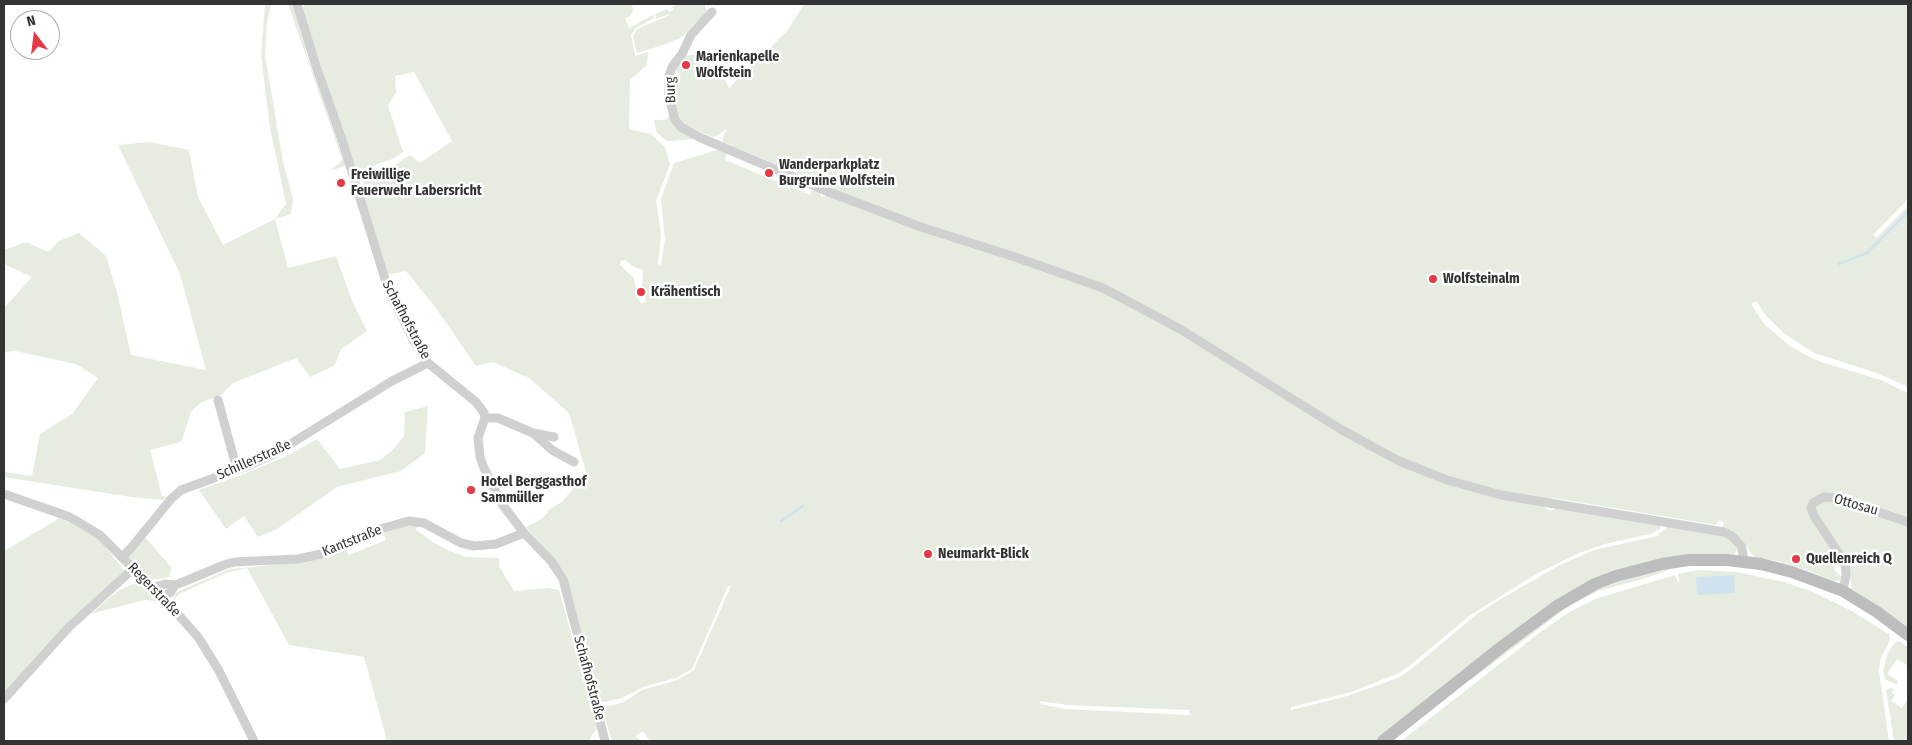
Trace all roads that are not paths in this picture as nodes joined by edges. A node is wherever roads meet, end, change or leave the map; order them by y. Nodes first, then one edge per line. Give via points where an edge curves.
1 (297, 4) edge
2 (712, 12) dead end
3 (428, 363) junction
4 (218, 400) dead end
5 (485, 418) junction
6 (532, 433) junction
7 (554, 437) dead end
8 (574, 462) dead end
9 (236, 470) junction
10 (4, 494) edge
11 (1908, 522) edge
12 (524, 533) junction
13 (122, 557) junction
14 (1743, 562) junction
15 (133, 569) junction
16 (175, 584) junction
17 (151, 588) junction
18 (1843, 591) junction
19 (160, 597) junction
20 (1908, 635) edge
21 (4, 699) edge
22 (254, 741) edge
23 (606, 741) edge
24 (1383, 741) edge

1 - 3 street, Schafhofstraße via 386,284
2 - 14 street, Burg via 691,35 669,76 669,97 675,120 701,138 922,227 1103,288 1180,329 1342,430 1400,461 1447,480 1501,495 1724,532 1741,546
3 - 5 street, Schafhofstraße via 476,402
3 - 9 street, Schillerstraße via 392,381 282,449
4 - 9 street
5 - 6 street via 505,420
5 - 12 street, Schafhofstraße via 478,438 484,468 502,504
6 - 7 street
6 - 8 street via 552,450
9 - 13 street, Schillerstraße via 177,493
10 - 13 street, Regerstraße via 83,523
11 - 18 street, Ottosau via 1836,498 1824,497 1813,503 1814,516 1844,563
12 - 16 street, Kantstraße via 496,544 474,546 452,539 424,523 408,521 380,529 326,553 306,558 234,562
12 - 23 street, Schafhofstraße via 563,579
13 - 15 street, Regerstraße
14 - 18 main road via 1792,572
14 - 24 main road via 1676,561 1595,584 1536,621
15 - 17 street, Regerstraße
15 - 21 street via 69,627
16 - 17 street, Kantstraße
16 - 19 street, Kantstraße via 170,593
17 - 19 street, Regerstraße
18 - 20 main road
19 - 22 street, Regerstraße via 210,655

